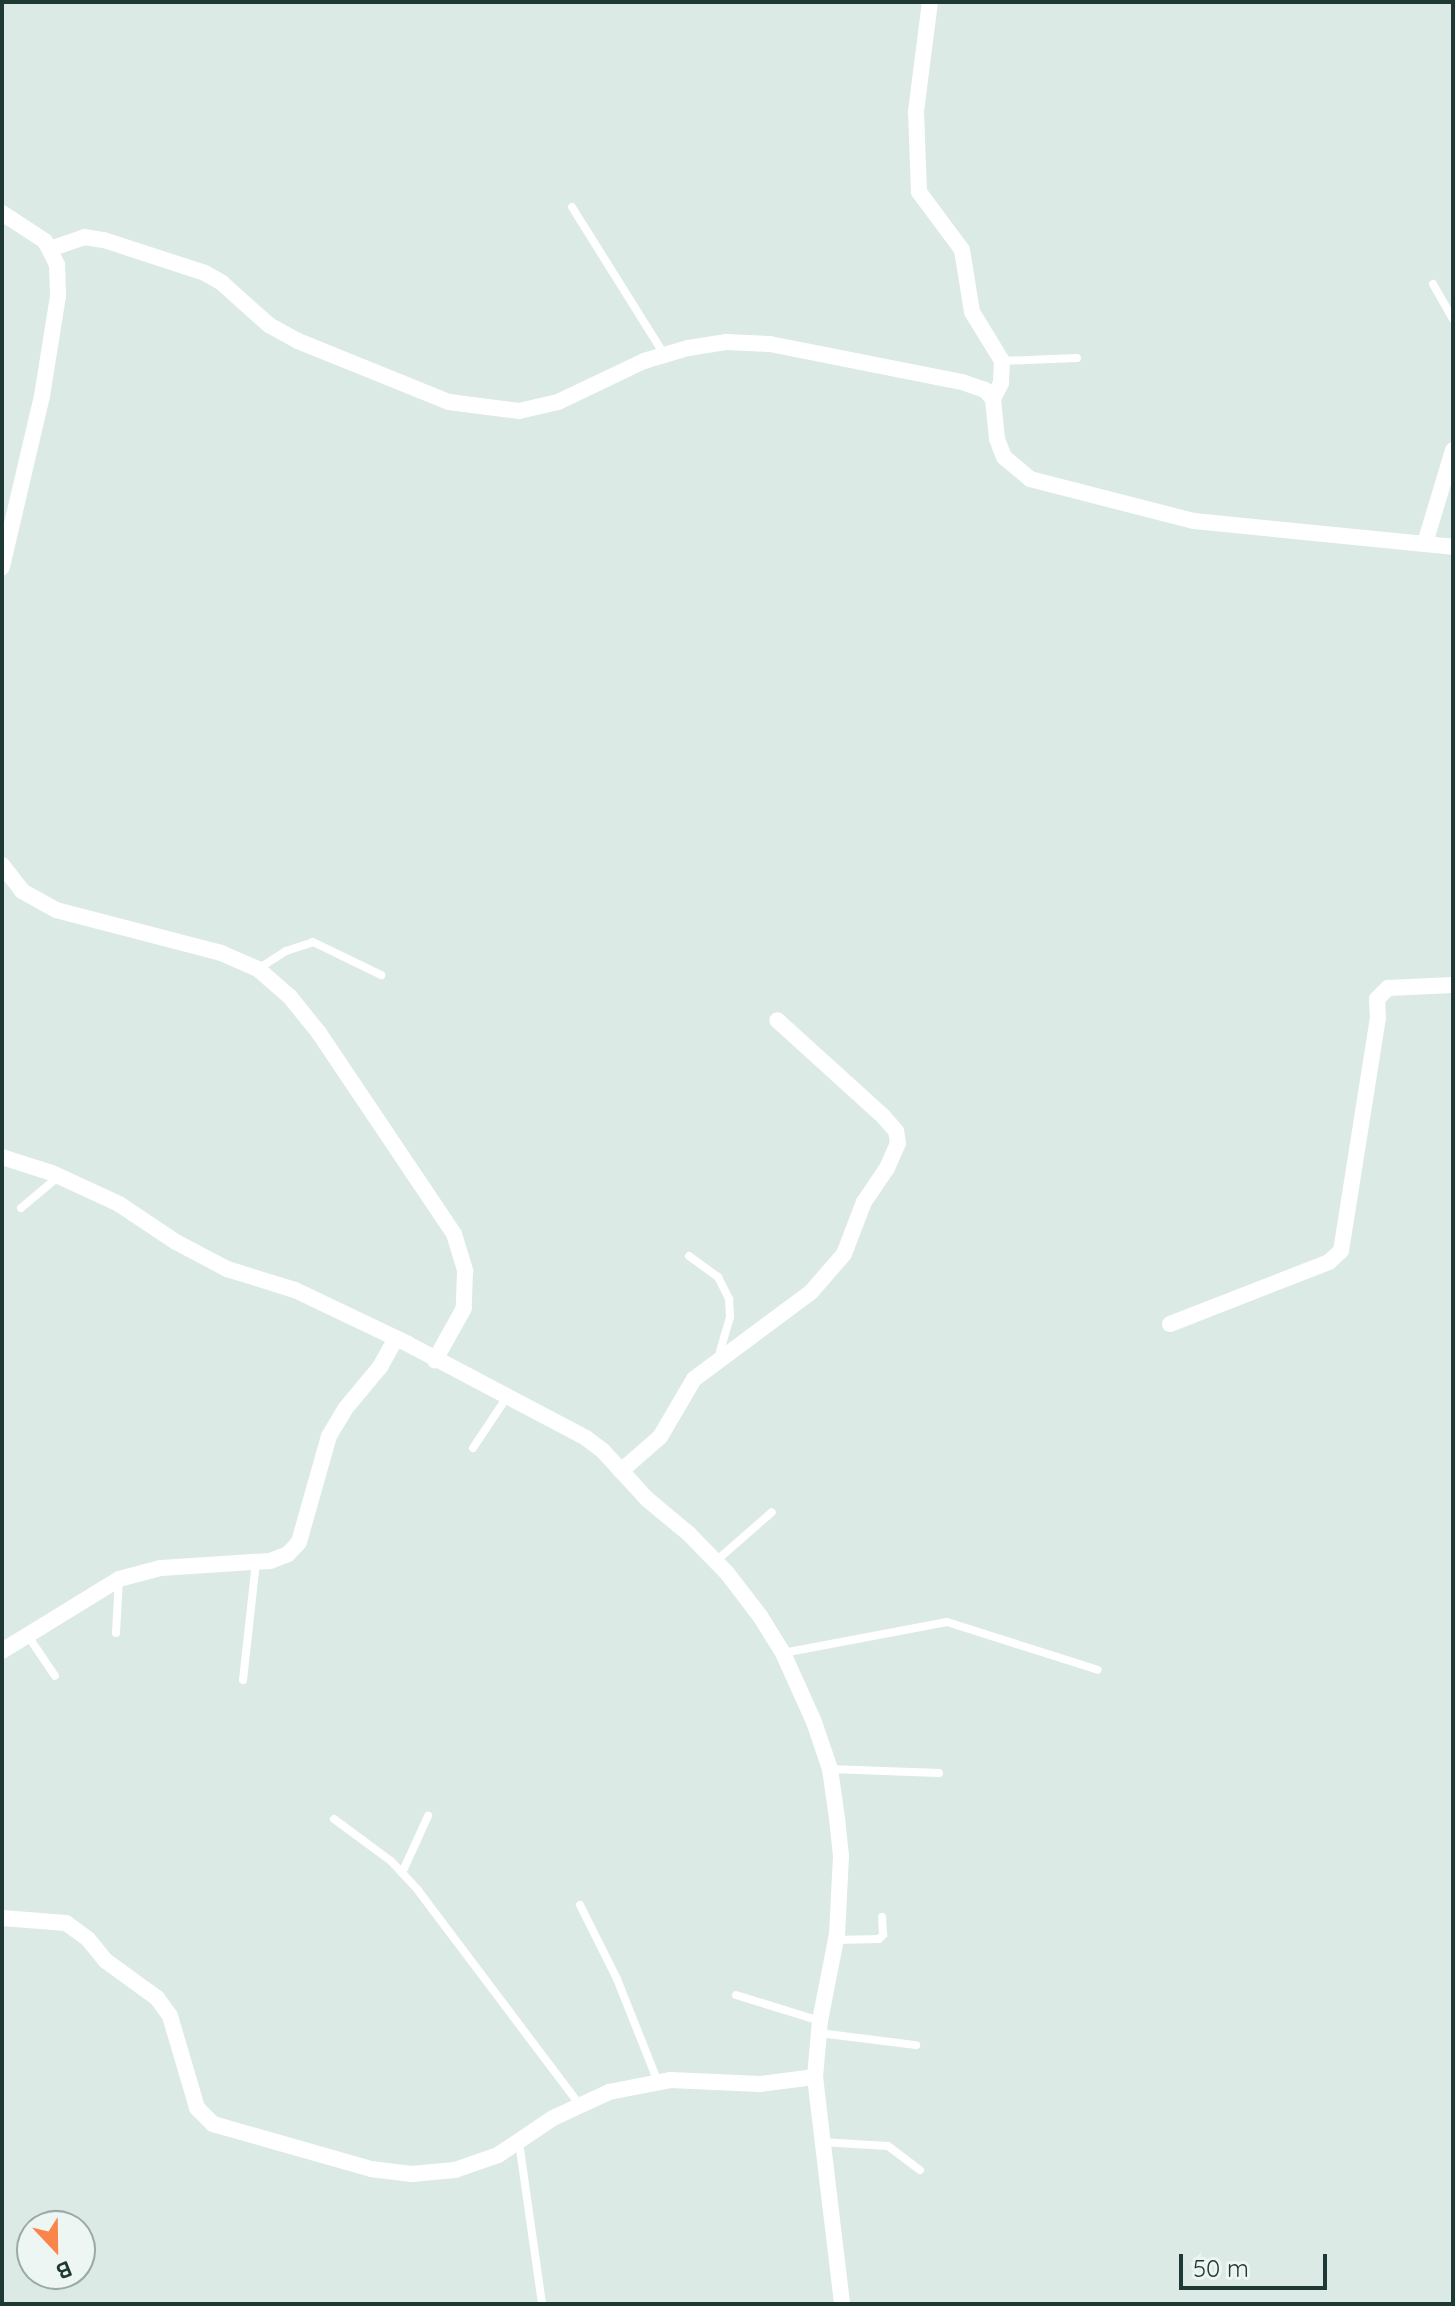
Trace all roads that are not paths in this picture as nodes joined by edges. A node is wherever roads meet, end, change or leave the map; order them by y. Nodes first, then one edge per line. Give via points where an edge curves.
1 (930, 2) edge
2 (572, 207) dead end
3 (2, 213) edge
4 (50, 249) junction
5 (1433, 284) dead end
6 (1453, 319) edge
7 (664, 355) junction
8 (1077, 358) dead end
9 (1002, 361) junction
10 (993, 399) junction
11 (1453, 450) edge
12 (1425, 543) junction
13 (1453, 547) edge
14 (2, 567) edge
15 (2, 865) edge
16 (258, 969) junction
17 (381, 975) dead end
18 (1453, 985) edge
19 (777, 1020) dead end
20 (2, 1157) edge
21 (59, 1176) junction
22 (21, 1208) dead end
23 (689, 1256) dead end
24 (1170, 1324) dead end
25 (396, 1338) junction
26 (718, 1359) junction
27 (435, 1360) junction
28 (507, 1397) junction
29 (473, 1448) dead end
30 (621, 1471) junction
31 (772, 1512) dead end
32 (716, 1561) junction
33 (256, 1562) junction
34 (119, 1579) junction
35 (116, 1633) dead end
36 (28, 1636) junction
37 (2, 1651) edge
38 (783, 1653) junction
39 (1098, 1670) dead end
40 (55, 1676) dead end
41 (243, 1680) dead end
42 (830, 1769) junction
43 (939, 1773) dead end
44 (428, 1816) dead end
45 (334, 1819) dead end
46 (402, 1873) junction
47 (580, 1905) dead end
48 (882, 1917) dead end
49 (2, 1918) edge
50 (837, 1940) junction
51 (736, 1995) dead end
52 (820, 2027) junction
53 (916, 2045) dead end
54 (815, 2077) junction
55 (658, 2083) junction
56 (581, 2105) junction
57 (518, 2142) junction
58 (820, 2142) junction
59 (920, 2170) dead end
60 (542, 2304) edge
61 (842, 2304) edge

1 - 9 street via 916,111 919,192 962,250 972,312
2 - 7 lane
3 - 4 street
4 - 7 street via 84,237 104,240 205,273 269,325 298,341 449,402 519,411 558,402
4 - 14 street via 57,265 58,296 42,396
5 - 6 lane
7 - 10 street via 726,342 770,344 962,382 985,390
8 - 9 lane
9 - 10 street via 1001,383
10 - 12 street via 1004,457 1030,479 1194,521
11 - 12 street
12 - 13 street
15 - 16 street via 22,891 56,910 221,953
16 - 17 lane via 313,942
16 - 27 street via 319,1033 454,1234 465,1271 464,1308
18 - 24 street via 1388,988 1377,999 1341,1251 1329,1262
19 - 26 street via 884,1117 898,1143 836,1263 801,1301
20 - 21 street
21 - 22 lane
21 - 25 street via 119,1204 227,1269 295,1290
23 - 26 lane via 718,1277 729,1299 730,1317
25 - 27 street
25 - 33 street via 329,1436 299,1542 288,1554
26 - 30 street via 694,1379 660,1437
27 - 28 street
28 - 29 lane
28 - 30 street via 586,1438
30 - 32 street
31 - 32 lane
32 - 38 street
33 - 34 street via 161,1568
33 - 41 lane
34 - 35 lane
34 - 36 street
36 - 37 street
36 - 40 lane
38 - 39 lane via 947,1622
38 - 42 street
42 - 43 lane
42 - 50 street via 841,1856
44 - 46 lane
45 - 46 lane
46 - 56 lane
47 - 55 lane via 617,1979
48 - 50 lane via 879,1939
49 - 57 street via 66,1923 157,1998 170,2016 197,2108 213,2124 371,2169 412,2174 455,2170
50 - 52 street
51 - 52 lane
52 - 53 lane
52 - 54 street
54 - 55 street via 760,2084
54 - 58 street
55 - 56 street via 609,2092
56 - 57 street
57 - 60 lane
58 - 59 lane via 888,2146
58 - 61 street

